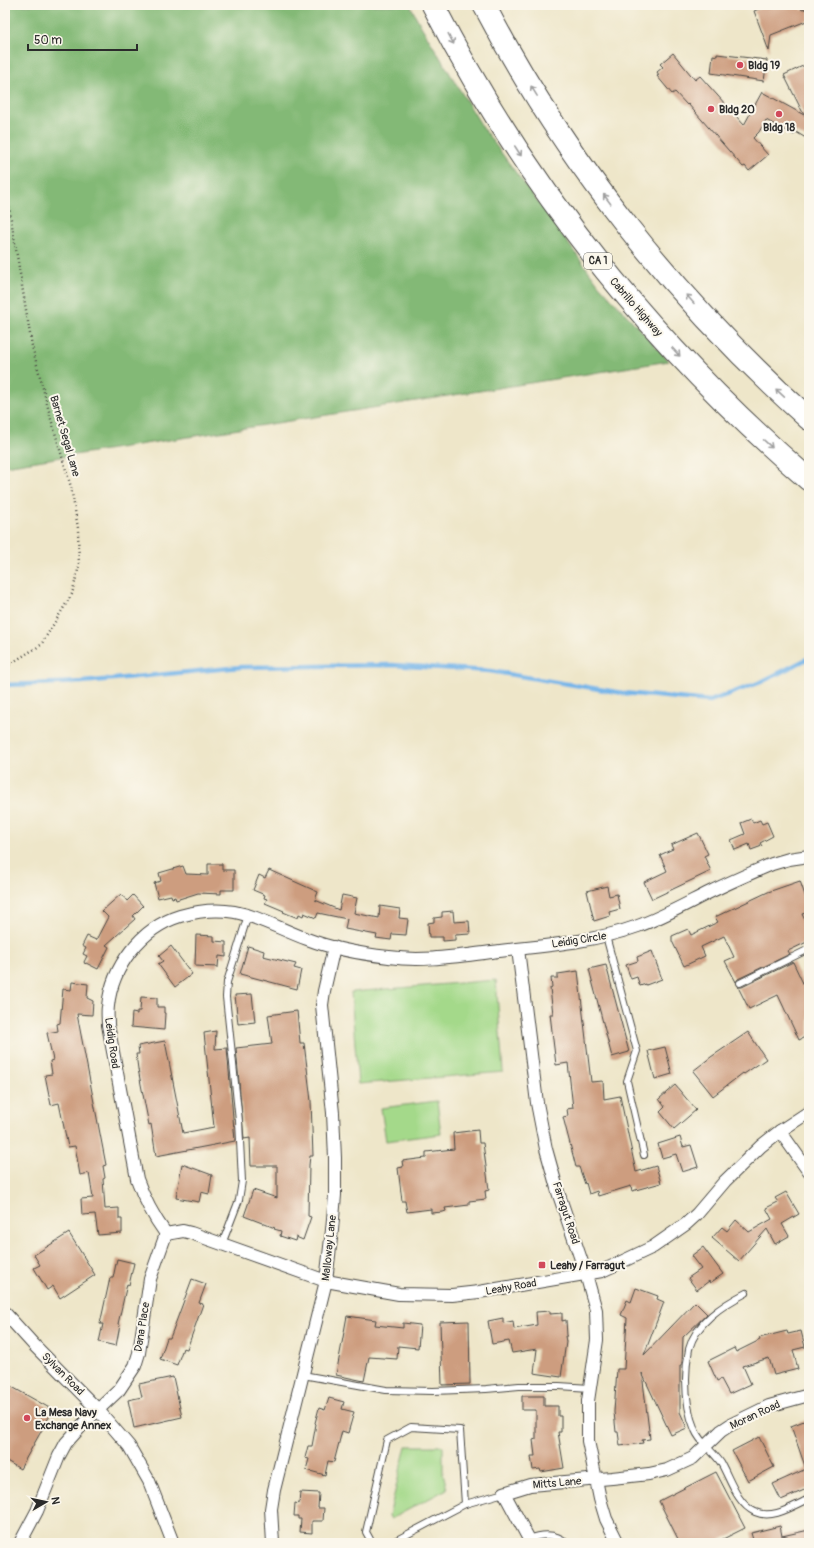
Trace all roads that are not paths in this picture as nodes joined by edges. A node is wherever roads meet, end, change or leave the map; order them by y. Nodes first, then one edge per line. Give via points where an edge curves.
1 (433, 5) edge
2 (484, 5) edge
3 (809, 419) edge
4 (809, 480) edge
5 (809, 856) edge
6 (248, 915) junction
7 (606, 936) junction
8 (334, 948) junction
9 (518, 949) junction
10 (809, 949) edge
11 (740, 982) dead end
12 (809, 1112) edge
13 (780, 1131) junction
14 (644, 1156) dead end
15 (809, 1172) edge
16 (166, 1234) junction
17 (222, 1244) junction
18 (586, 1274) junction
19 (326, 1281) junction
20 (746, 1293) dead end
21 (5, 1313) edge
22 (303, 1375) junction
23 (590, 1388) junction
24 (809, 1395) edge
25 (98, 1410) junction
26 (706, 1446) junction
27 (595, 1480) junction
28 (504, 1493) junction
29 (809, 1499) edge
30 (464, 1504) junction
31 (530, 1541) edge
32 (20, 1543) edge
33 (173, 1543) edge
34 (273, 1543) edge
35 (372, 1543) edge
36 (390, 1543) edge
37 (567, 1543) edge
38 (618, 1543) edge

1 -> 4 highway, Cabrillo Highway / CA 1 via 504,130 554,204 597,261 638,311 703,381 749,427
3 -> 2 highway via 720,332 642,243 566,141 517,64
5 - 7 street, Leidig Circle via 772,864 645,923
6 - 8 street, Leidig Road
6 - 16 street, Leidig Road via 226,910 209,910 178,916 163,924 144,938 126,957 112,989 108,1025 137,1179 151,1213
6 - 17 lane via 227,982 226,997 239,1121 242,1181 239,1200
7 - 9 street, Leidig Circle
7 - 14 lane via 637,1051 627,1081
8 - 9 street, Leidig Circle via 391,958 462,955
8 - 19 street, Malloway Lane via 322,1005 333,1105 335,1158 335,1195
9 - 18 street, Farragut Road via 537,1103 546,1149
10 - 11 lane
12 - 13 street, Leahy Road
13 - 15 street
13 - 18 street, Leahy Road via 743,1163 697,1214 670,1236 619,1264
16 - 17 street, Leahy Road via 183,1231
16 - 25 street, Dana Place via 150,1279 135,1366 119,1390
17 - 19 street, Leahy Road
18 - 19 street, Leahy Road via 452,1295 399,1294
18 - 23 street, Farragut Road via 595,1304 597,1323
19 - 22 street, Malloway Lane
20 - 26 lane via 726,1304 703,1324 689,1349 686,1368 689,1411 699,1439
21 - 25 street, Sylvan Road
22 - 23 lane via 386,1390 433,1392 519,1386
22 - 34 street, Malloway Lane via 274,1490 271,1510
23 - 27 street, Farragut Road via 588,1441
24 - 26 street, Moran Road via 774,1404 743,1419 721,1432
25 - 32 street via 66,1443 37,1511
25 - 33 street, Sylvan Road via 125,1440 140,1464 158,1501
26 - 27 street, Moran Road via 693,1458 667,1470
26 - 29 lane via 719,1460 738,1496 746,1506 756,1512 782,1512
27 - 28 street, Mitts Lane via 530,1485
27 - 38 street, Farragut Road via 606,1519
28 - 30 lane
28 - 31 street
30 - 35 lane via 460,1430 411,1427 387,1440 366,1532
30 - 36 lane
31 - 37 lane via 540,1535 549,1535

